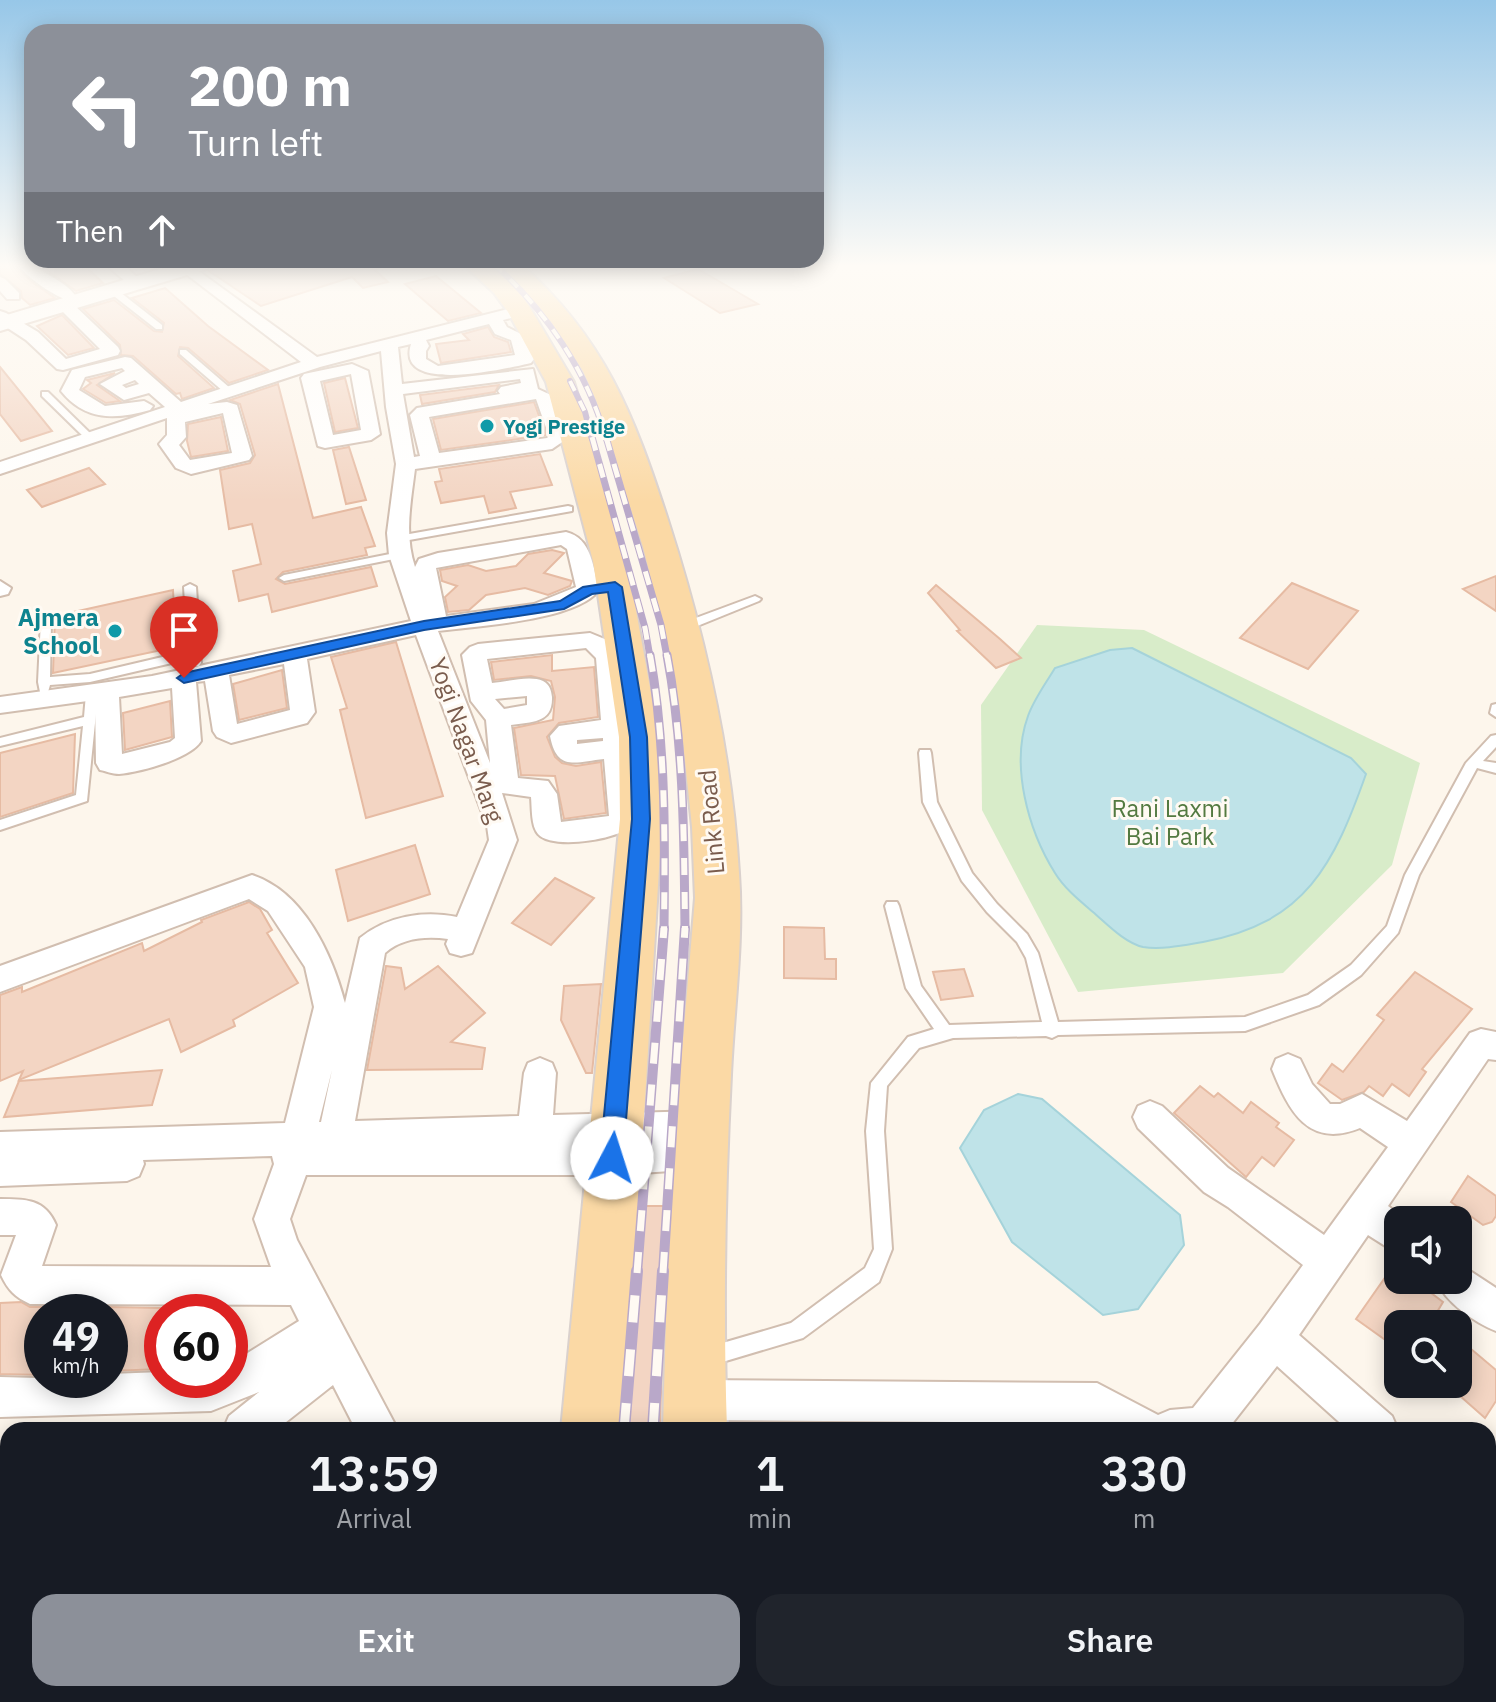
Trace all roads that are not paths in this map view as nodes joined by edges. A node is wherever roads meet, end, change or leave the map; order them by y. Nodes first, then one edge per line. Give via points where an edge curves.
1 (40, 343) edge
2 (106, 343) edge
3 (288, 343) edge
4 (404, 343) edge
5 (418, 343) edge
6 (524, 343) edge
7 (581, 343) edge
8 (389, 345) junction
9 (183, 352) dead end
10 (536, 358) junction
11 (314, 363) junction
12 (137, 373) junction
13 (362, 385) junction
14 (151, 386) junction
15 (227, 390) junction
16 (45, 394) dead end
17 (401, 404) junction
18 (183, 405) junction
19 (368, 420) junction
20 (90, 438) junction
21 (431, 460) junction
22 (406, 464) junction
23 (0, 468) edge
24 (568, 509) dead end
25 (591, 544) junction
26 (399, 547) junction
27 (284, 578) dead end
28 (190, 587) dead end
29 (601, 588) junction
30 (755, 599) dead end
31 (45, 622) dead end
32 (430, 625) junction
33 (680, 628) junction
34 (295, 659) junction
35 (199, 676) junction
36 (44, 692) junction
37 (99, 704) junction
38 (488, 704) junction
39 (456, 705) junction
40 (0, 706) edge
41 (1496, 739) edge
42 (0, 742) edge
43 (925, 753) dead end
44 (1473, 763) junction
45 (1496, 768) edge
46 (0, 825) edge
47 (892, 906) dead end
48 (0, 979) edge
49 (1052, 1031) junction
50 (946, 1033) junction
51 (1496, 1046) edge
52 (1288, 1069) dead end
53 (540, 1073) dead end
54 (1150, 1117) dead end
55 (335, 1138) junction
56 (701, 1140) junction
57 (1411, 1143) junction
58 (613, 1144) junction
59 (533, 1145) junction
60 (0, 1148) edge
61 (296, 1148) junction
62 (104, 1155) junction
63 (0, 1169) edge
64 (1364, 1210) junction
65 (0, 1217) edge
66 (1384, 1225) edge
67 (1328, 1261) junction
68 (301, 1286) junction
69 (1472, 1293) edge
70 (1496, 1312) edge
71 (1274, 1338) junction
72 (331, 1342) junction
73 (0, 1397) edge
74 (694, 1397) edge
75 (257, 1422) edge
76 (374, 1422) edge
77 (594, 1422) edge
78 (1131, 1422) edge
79 (1207, 1422) edge
80 (1369, 1422) edge

1 - 2 street via 63,365 112,351
3 - 11 street
4 - 8 street
5 - 10 street via 418,361 438,371
6 - 10 main road
7 - 33 main road, Link Road via 607,387 668,571
8 - 11 street
8 - 17 street
9 - 15 lane
10 - 25 main road via 560,382
11 - 15 street
12 - 14 street
12 - 14 street via 109,384 124,395
12 - 18 street via 118,361 78,374 70,391 89,409 120,413
13 - 17 street
13 - 19 street
13 - 19 street via 359,371 352,369 310,378 325,442 371,434
14 - 18 street
15 - 18 street
16 - 20 lane
17 - 17 street via 531,387 523,372
17 - 19 street
17 - 21 street
17 - 21 street via 419,415 486,426
17 - 22 street
18 - 20 street
20 - 23 street
21 - 22 street
22 - 26 street
24 - 26 lane
25 - 29 main road
25 - 32 street via 543,540 427,564
26 - 27 lane
26 - 32 street
28 - 35 lane
29 - 32 street via 564,605
29 - 58 main road via 639,737 641,819
30 - 33 lane
31 - 36 lane
32 - 34 street
32 - 39 street, Yogi Nagar Marg
33 - 56 main road, Link Road via 704,743 717,876
34 - 35 street
34 - 35 street via 303,712 231,734
35 - 36 lane via 90,678
35 - 37 street
35 - 37 street via 188,741 178,749 109,763
36 - 37 street
36 - 40 street
37 - 42 lane
37 - 46 lane via 82,798
38 - 38 street via 474,655 478,652 590,640 599,645 607,657 623,821 557,833 548,828 539,788 505,783
38 - 39 street
39 - 55 street, Yogi Nagar Marg via 503,840 464,938 452,926 433,923 378,939 371,947
41 - 44 lane
43 - 49 lane via 930,802 967,877 1033,957
44 - 45 lane
44 - 49 lane via 1412,875 1393,929 1356,970 1313,1000 1245,1024
47 - 50 lane via 914,988
48 - 61 street via 252,886 265,893 278,903 319,964 330,1007
49 - 50 lane
50 - 74 lane via 914,1042 879,1083 875,1131 883,1249 872,1275
51 - 57 street via 1481,1043
52 - 57 street via 1299,1097 1326,1118 1339,1120 1362,1110
53 - 59 street
54 - 67 street via 1216,1180
55 - 59 street
55 - 61 street
56 - 58 street
56 - 74 main road, Link Road
57 - 64 street
58 - 59 street
58 - 77 main road
59 - 61 street
60 - 62 street
61 - 62 street
61 - 68 street via 272,1219
62 - 63 street
64 - 66 street
64 - 67 street
65 - 68 street via 29,1217 38,1225 20,1275 30,1285
67 - 71 street
68 - 72 street
69 - 70 street
71 - 79 street
71 - 80 street
72 - 73 street via 211,1391
72 - 75 street
72 - 76 street
74 - 78 street via 1097,1403

